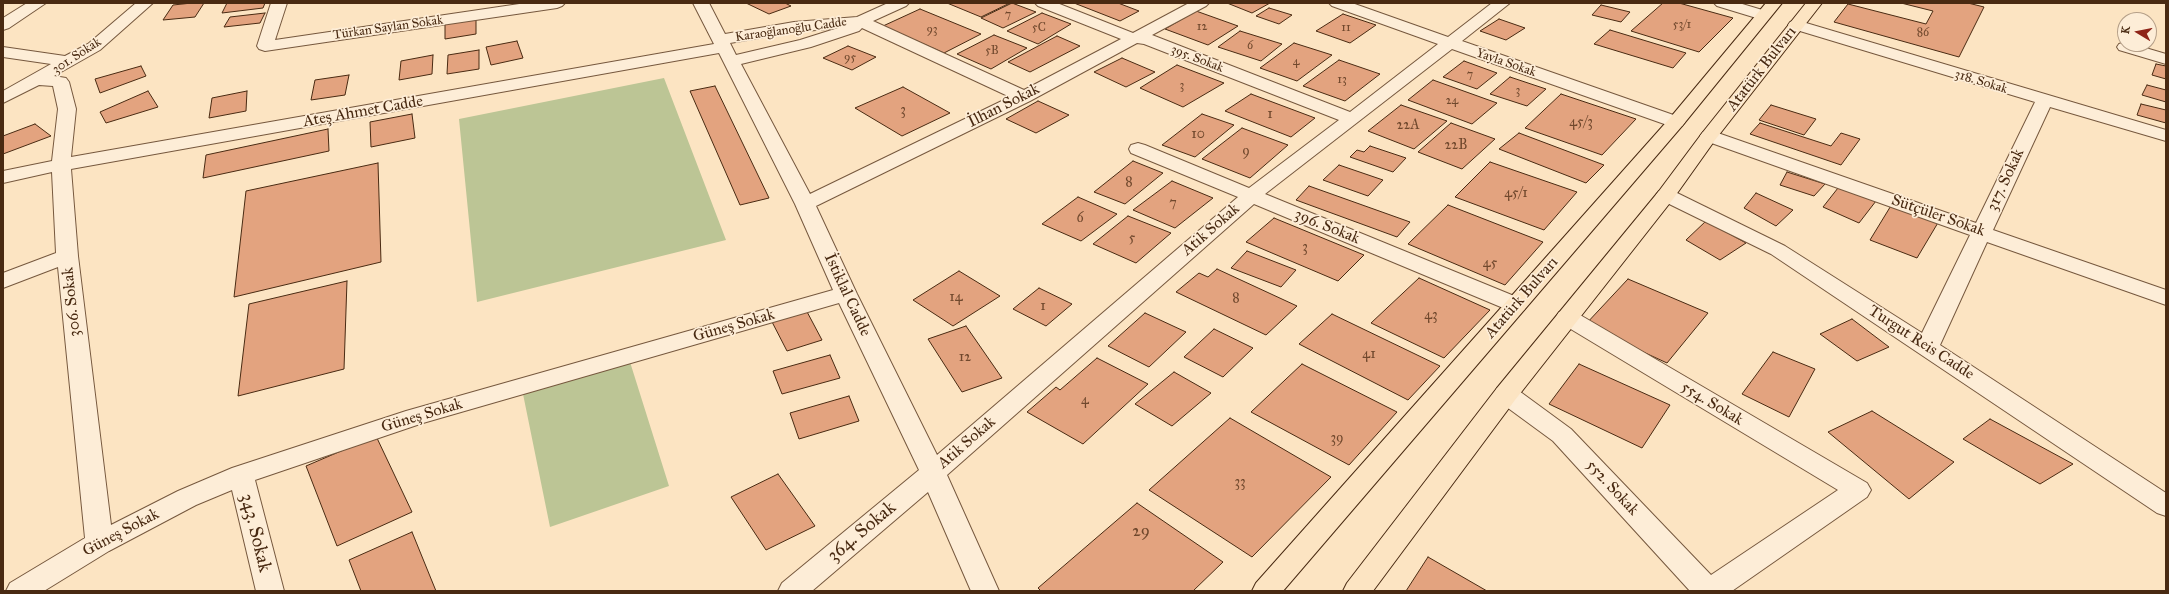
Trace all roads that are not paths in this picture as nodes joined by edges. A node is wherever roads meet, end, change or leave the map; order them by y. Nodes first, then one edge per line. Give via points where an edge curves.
1 (38, 3) edge
2 (145, 3) edge
3 (279, 3) edge
4 (557, 3) edge
5 (701, 3) edge
6 (901, 3) edge
7 (1043, 3) edge
8 (1201, 3) edge
9 (1337, 3) edge
10 (1502, 3) edge
11 (1722, 3) edge
12 (1814, 3) edge
13 (1769, 9) edge
14 (860, 21) junction
15 (3, 25) edge
16 (1796, 26) junction
17 (1132, 38) junction
18 (1450, 43) junction
19 (726, 50) junction
20 (3, 52) edge
21 (2142, 52) edge
22 (2166, 59) edge
23 (69, 62) junction
24 (39, 80) junction
25 (1024, 97) junction
26 (3, 98) edge
27 (2044, 101) junction
28 (1350, 118) junction
29 (1676, 122) junction
30 (1709, 136) junction
31 (2166, 136) edge
32 (1138, 149) dead end
33 (61, 165) junction
34 (3, 177) edge
35 (1666, 195) junction
36 (1251, 196) junction
37 (805, 204) junction
38 (1982, 232) junction
39 (67, 256) junction
40 (3, 281) edge
41 (846, 294) junction
42 (2166, 298) edge
43 (1516, 305) junction
44 (1567, 317) junction
45 (1927, 347) junction
46 (1506, 394) junction
47 (933, 473) junction
48 (241, 475) junction
49 (2166, 506) edge
50 (99, 543) junction
51 (20, 591) edge
52 (270, 591) edge
53 (792, 591) edge
54 (985, 591) edge
55 (1266, 591) edge
56 (1357, 591) edge
57 (1709, 591) edge

1 - 15 street
2 - 23 street, 301. Sokak via 94,47
3 - 4 street, Türkan Saylan Sokak via 265,46
5 - 19 street, İstiklal Cadde
6 - 14 street, Karaoğlanoğlu Cadde
7 - 17 street, 395. Sokak
8 - 17 street, İlhan Sokak
9 - 18 street, Yayla Sokak
10 - 18 street, Atik Sokak
11 - 13 street
12 - 16 main road, Atatürk Bulvarı
13 - 29 main road, Atatürk Bulvarı
14 - 19 street, Karaoğlanoğlu Cadde via 794,27
14 - 19 street, Karaoğlanoğlu Cadde via 853,28 805,44
14 - 25 street
16 - 27 street, 318. Sokak
16 - 30 main road, Atatürk Bulvarı
17 - 25 street, İlhan Sokak
17 - 28 street, 395. Sokak via 1147,39
18 - 28 street, Atik Sokak
18 - 29 street, Yayla Sokak
19 - 33 street, Ateş Ahmet Cadde
19 - 37 street, İstiklal Cadde
20 - 23 street
21 - 22 street
23 - 24 street, 301. Sokak
24 - 26 street, 301. Sokak
24 - 33 street, 306. Sokak via 60,82 62,89 67,109
25 - 37 street, İlhan Sokak
27 - 31 street, 318. Sokak
27 - 38 street, 317. Sokak
28 - 36 street, Atik Sokak
29 - 43 main road, Atatürk Bulvarı
30 - 35 main road, Atatürk Bulvarı
30 - 38 street, Sütçüler Sokak
32 - 36 street, 396. Sokak
33 - 34 street, Ateş Ahmet Cadde
33 - 39 street, 306. Sokak
35 - 44 main road, Atatürk Bulvarı
35 - 45 street, Turgut Reis Cadde via 1778,250
36 - 43 street, 396. Sokak
36 - 47 street, Atik Sokak
37 - 41 street, İstiklal Cadde
38 - 42 street, Sütçüler Sokak
38 - 45 street, 317. Sokak
39 - 40 street
39 - 50 street, 306. Sokak
41 - 47 street, İstiklal Cadde
41 - 48 street, Güneş Sokak via 423,414
43 - 55 main road, Atatürk Bulvarı
44 - 46 main road, Atatürk Bulvarı
44 - 57 street, 554. Sokak via 1858,490
45 - 49 street, Turgut Reis Cadde
46 - 56 main road, Atatürk Bulvarı
46 - 57 street, 552. Sokak via 1562,435
47 - 53 street, 364. Sokak
47 - 54 street, İstiklal Cadde
48 - 50 street, Güneş Sokak via 187,498
48 - 52 street, 343. Sokak
50 - 51 street, Güneş Sokak

